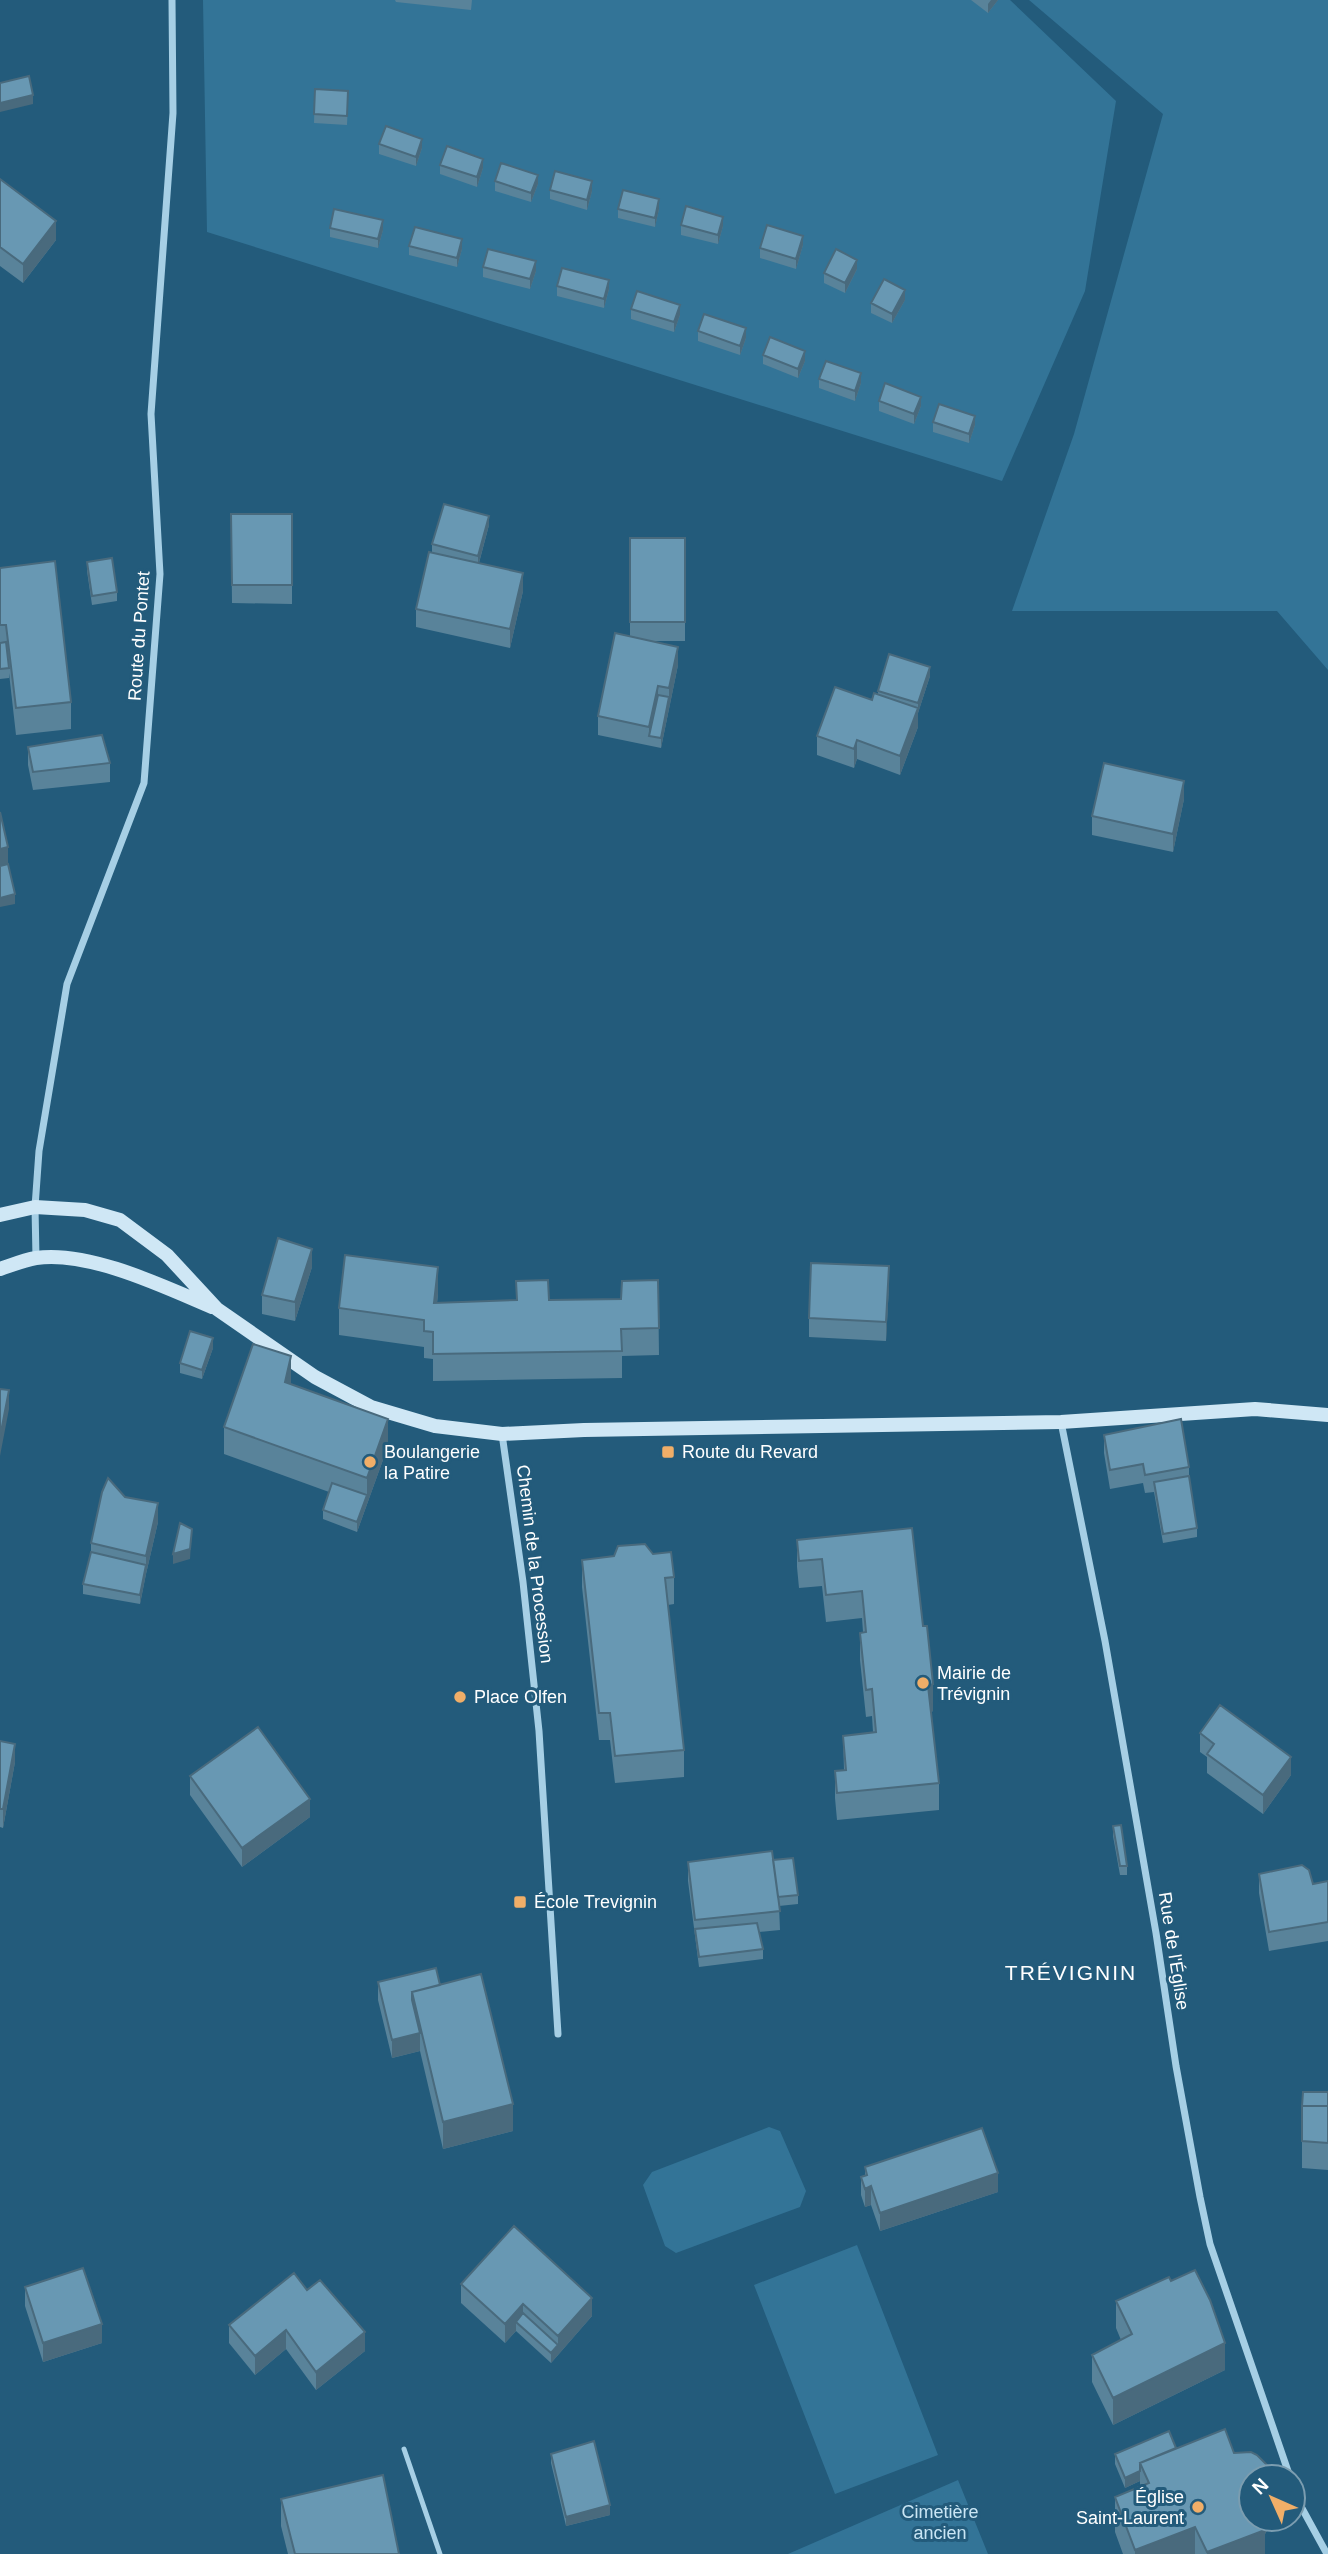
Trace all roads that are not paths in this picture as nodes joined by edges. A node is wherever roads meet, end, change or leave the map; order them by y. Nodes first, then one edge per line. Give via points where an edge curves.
1 (172, 0) edge
2 (36, 1207) junction
3 (0, 1215) edge
4 (36, 1258) junction
5 (0, 1269) edge
6 (217, 1309) junction
7 (1328, 1415) edge
8 (1061, 1422) junction
9 (502, 1434) junction
10 (558, 2034) dead end
11 (404, 2449) dead end
12 (1285, 2463) edge
13 (1307, 2517) edge
14 (440, 2554) edge
15 (1327, 2554) edge

1 - 2 street, Route du Pontet via 173,113 151,414 160,574 144,783 67,984 39,1151
2 - 3 main road
2 - 4 street, Route du Pontet
2 - 6 main road via 85,1210 120,1220 167,1255
4 - 5 main road
4 - 6 main road via 96,1264 152,1281
6 - 9 main road via 315,1377 371,1407 435,1426
7 - 8 main road via 1255,1409
8 - 9 main road
8 - 12 street, Rue de l'Église via 1105,1641 1210,2244
9 - 10 street, Chemin de la Procession via 539,1731
11 - 14 lane
13 - 15 street

